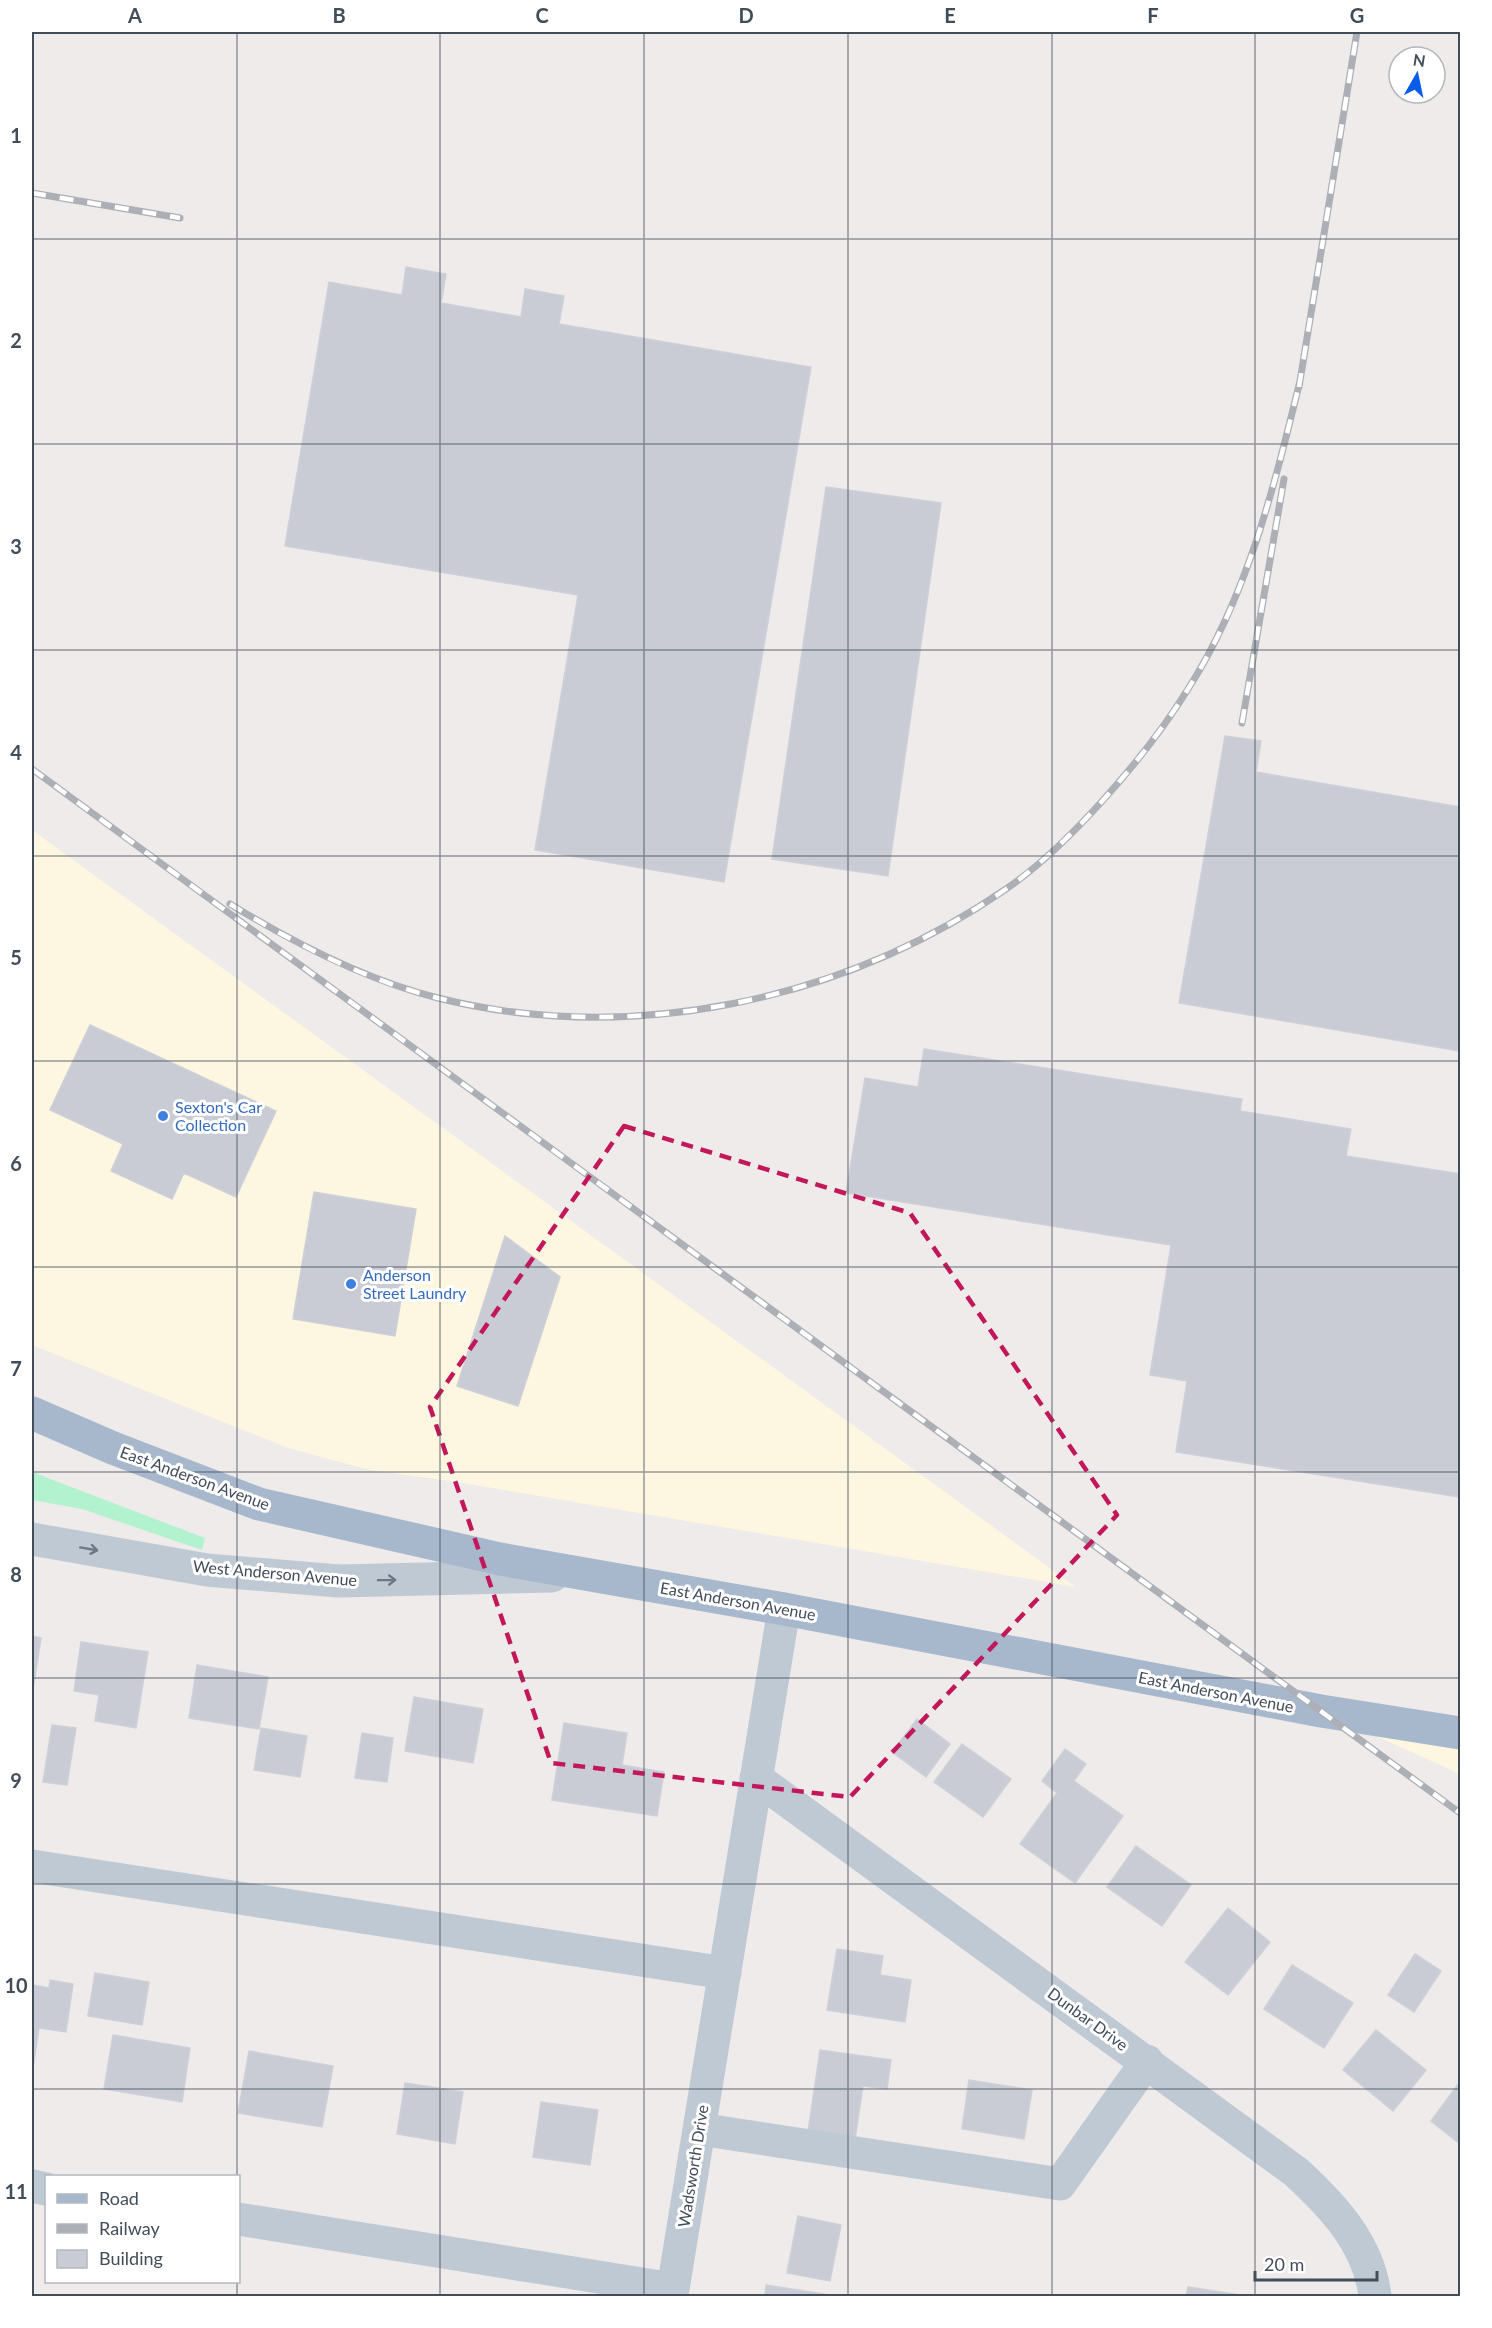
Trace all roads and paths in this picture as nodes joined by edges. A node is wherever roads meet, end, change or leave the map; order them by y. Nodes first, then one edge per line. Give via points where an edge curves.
1 (32, 1413) edge
2 (32, 1539) edge
3 (592, 1575) junction
4 (784, 1609) junction
5 (1461, 1733) edge
6 (756, 1778) junction
7 (32, 1866) edge
8 (725, 1973) junction
9 (1147, 2061) junction
10 (699, 2130) junction
11 (240, 2220) edge
12 (1375, 2296) edge

1 - 3 main road, East Anderson Avenue via 260,1504
2 -> 3 street, West Anderson Avenue via 207,1570 339,1581
3 - 4 main road, East Anderson Avenue
4 - 5 main road, East Anderson Avenue via 1200,1689
4 - 6 street, Wadsworth Drive
6 - 8 street, Wadsworth Drive
6 - 9 street, Dunbar Drive
7 - 8 street
8 - 10 street, Wadsworth Drive
9 - 10 street via 1060,2184
9 - 12 street, Dunbar Drive via 1296,2172 1331,2205 1357,2240
10 - 11 street, Wadsworth Drive via 673,2289

